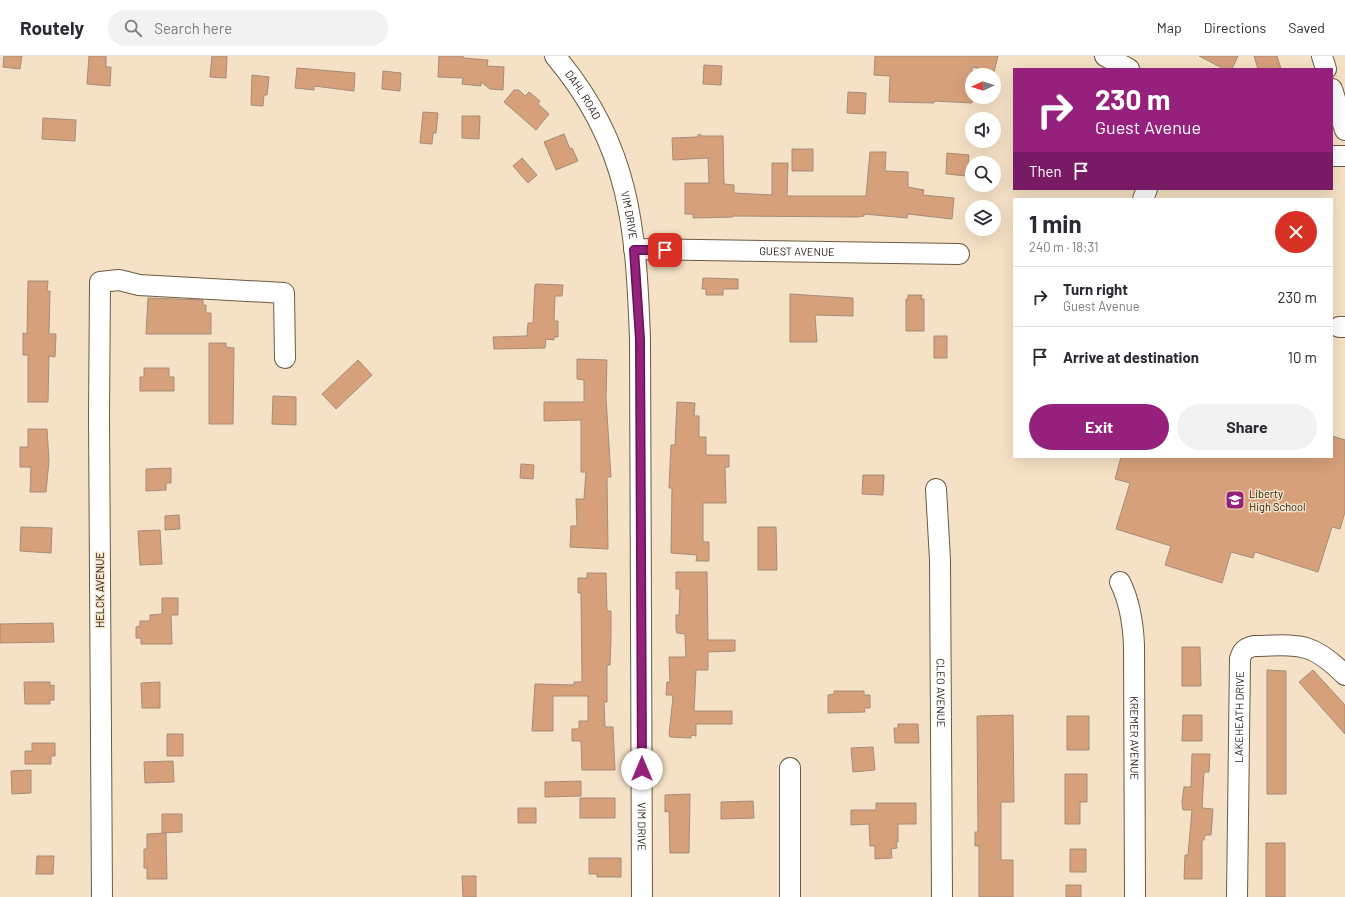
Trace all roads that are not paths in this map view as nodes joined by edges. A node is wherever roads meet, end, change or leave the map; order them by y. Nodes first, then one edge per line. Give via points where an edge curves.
1 (555, 56) edge
2 (1105, 56) edge
3 (1322, 56) edge
4 (1127, 68) edge
5 (1326, 68) edge
6 (1333, 92) edge
7 (1345, 130) edge
8 (606, 136) joint
9 (1333, 156) edge
10 (1345, 156) edge
11 (634, 250) junction
12 (959, 254) dead end
13 (285, 358) dead end
14 (936, 489) dead end
15 (1120, 582) dead end
16 (1345, 675) edge
17 (790, 768) dead end
18 (102, 897) edge
19 (642, 897) edge
20 (790, 897) edge
21 (942, 897) edge
22 (1135, 897) edge
23 (1237, 897) edge

1 - 8 street, DAHL ROAD via 591,104
2 - 4 street
3 - 5 street
6 - 7 street
8 - 11 street, VIM DRIVE via 624,186
9 - 10 street
11 - 12 street, GUEST AVENUE
11 - 19 street, VIM DRIVE via 638,280 640,347
13 - 18 street, HELCK AVENUE via 284,293 139,285 119,280 100,282
14 - 21 street, CLEO AVENUE via 940,560
15 - 22 street, KREMER AVENUE via 1128,597 1134,645
16 - 23 street, LAKEHEATH DRIVE via 1315,651 1296,645 1254,646 1242,652
17 - 20 street

